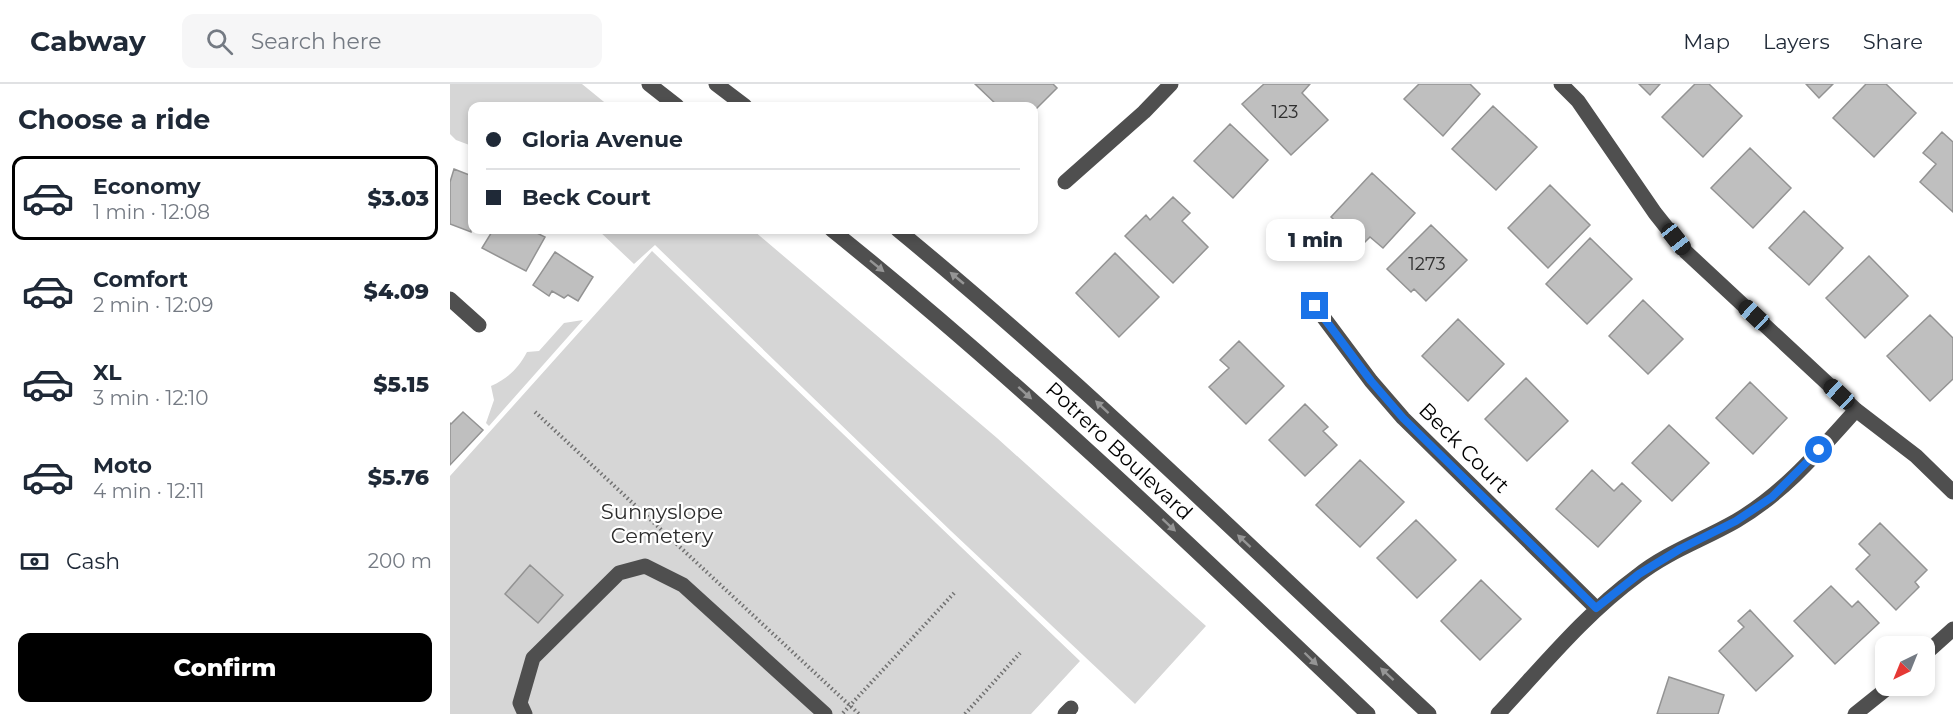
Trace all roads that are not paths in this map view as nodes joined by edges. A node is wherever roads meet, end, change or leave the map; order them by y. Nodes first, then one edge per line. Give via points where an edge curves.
1 (649, 84) edge
2 (716, 84) edge
3 (1171, 84) edge
4 (1560, 84) edge
5 (672, 102) edge
6 (740, 102) edge
7 (1065, 183) dead end
8 (837, 234) edge
9 (903, 234) edge
10 (450, 299) edge
11 (1315, 306) dead end
12 (479, 325) dead end
13 (1856, 410) junction
14 (1953, 492) edge
15 (1596, 608) junction
16 (1953, 629) edge
17 (1935, 645) edge
18 (1878, 696) edge
19 (525, 714) edge
20 (825, 714) edge
21 (1368, 714) edge
22 (1430, 714) edge
23 (1498, 714) edge
24 (1855, 714) edge

1 - 5 street
2 - 6 street
3 - 7 street
4 - 13 street via 1578,101 1686,252
8 -> 21 street, Potrero Boulevard via 1021,390
22 -> 9 street, Potrero Boulevard via 1069,376
10 - 12 street
11 - 15 street, Beck Court via 1403,418
13 - 14 street via 1916,456
13 - 15 street via 1772,497 1639,574
15 - 23 street
16 - 17 street
18 - 24 street
19 - 20 street via 520,703 533,658 619,573 645,566 683,585

